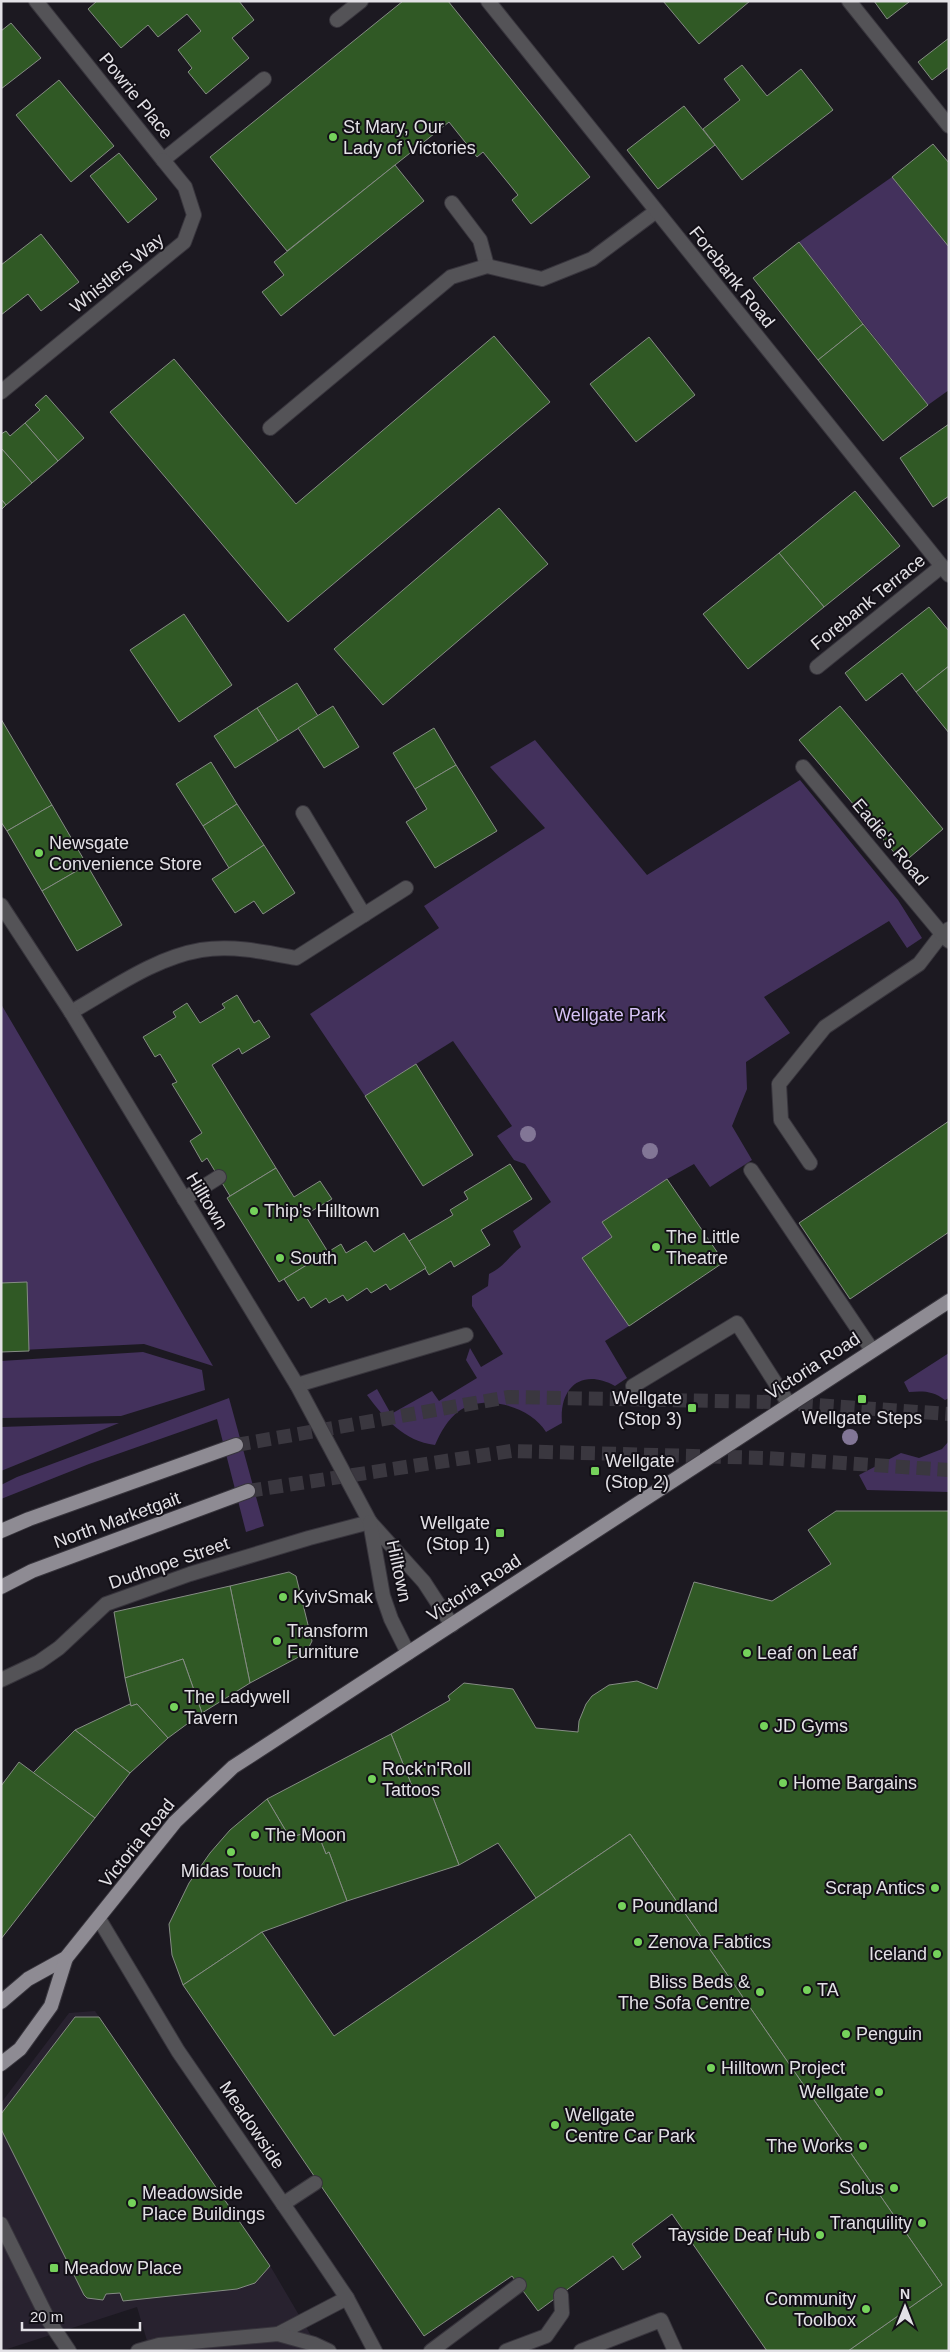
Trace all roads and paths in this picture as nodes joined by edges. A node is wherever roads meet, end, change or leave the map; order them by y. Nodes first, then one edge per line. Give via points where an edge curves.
1 (36, 1) edge
2 (362, 1) edge
3 (488, 1) edge
4 (849, 1) edge
5 (337, 20) dead end
6 (264, 78) dead end
7 (949, 126) edge
8 (163, 160) junction
9 (452, 203) dead end
10 (656, 212) junction
11 (487, 266) junction
12 (1, 392) edge
13 (270, 428) dead end
14 (945, 570) edge
15 (817, 667) dead end
16 (804, 767) dead end
17 (304, 813) dead end
18 (406, 888) dead end
19 (1, 905) edge
20 (364, 914) junction
21 (947, 935) edge
22 (71, 1012) junction
23 (810, 1163) dead end
24 (751, 1170) dead end
25 (219, 1177) dead end
26 (184, 1199) junction
27 (949, 1301) edge
28 (466, 1335) dead end
29 (872, 1350) junction
30 (297, 1385) junction
31 (633, 1386) dead end
32 (789, 1404) junction
33 (236, 1445) tunnel mouth
34 (248, 1491) tunnel mouth
35 (370, 1522) junction
36 (1, 1532) edge
37 (1, 1587) edge
38 (452, 1625) junction
39 (408, 1653) junction
40 (1, 1680) edge
41 (99, 1919) junction
42 (66, 1958) junction
43 (1, 2002) edge
44 (1, 2064) edge
45 (315, 2183) dead end
46 (283, 2204) junction
47 (1, 2224) edge
48 (519, 2285) dead end
49 (561, 2295) dead end
50 (347, 2298) junction
51 (278, 2334) junction
52 (69, 2351) edge
53 (138, 2351) edge
54 (329, 2351) edge
55 (375, 2351) edge
56 (431, 2351) edge
57 (506, 2351) edge
58 (581, 2351) edge
59 (675, 2351) edge

1 - 8 street, Powrie Place
2 - 5 street
3 - 10 street, Forebank Road
4 - 7 street
6 - 8 street, Powrie Place
8 - 12 street, Whistlers Way via 185,187 194,215 184,242
9 - 11 street via 480,240
10 - 11 street via 592,259 542,279
10 - 14 street, Forebank Road
11 - 13 street via 452,277
14 - 15 street, Forebank Terrace
16 - 21 street, Eadie's Road
17 - 20 street
18 - 20 street
19 - 22 street, Hilltown
20 - 22 street via 296,958 250,949 202,950 161,962
21 - 23 street via 919,964 826,1027 779,1084 781,1120
22 - 26 street, Hilltown
24 - 29 street
25 - 26 street
26 - 30 street, Hilltown
27 - 29 main road, Victoria Road
28 - 30 street
29 - 32 main road, Victoria Road
30 - 35 street, Hilltown
31 - 32 street via 737,1324
32 - 38 main road, Victoria Road
33 - 36 main road, North Marketgait
34 - 37 main road, North Marketgait via 32,1571
35 - 38 street, Hilltown via 424,1582
35 - 39 street, Hilltown via 383,1596
35 - 40 street, Dudhope Street via 190,1574 106,1604 59,1648
38 - 39 main road, Victoria Road
39 - 41 main road, Victoria Road via 234,1767 175,1822
41 - 42 main road, Victoria Road
41 - 46 street, Meadowside via 178,2051
42 - 43 main road, Victoria Road via 28,1980
42 - 44 main road, Victoria Road via 51,2006 20,2049
45 - 46 street
46 - 50 street, Meadowside
47 - 52 street via 49,2321
48 - 56 street
49 - 57 street via 562,2313 546,2336
50 - 51 street
50 - 55 street, Meadowside
51 - 53 street via 159,2345
51 - 54 street
58 - 59 street via 661,2320

